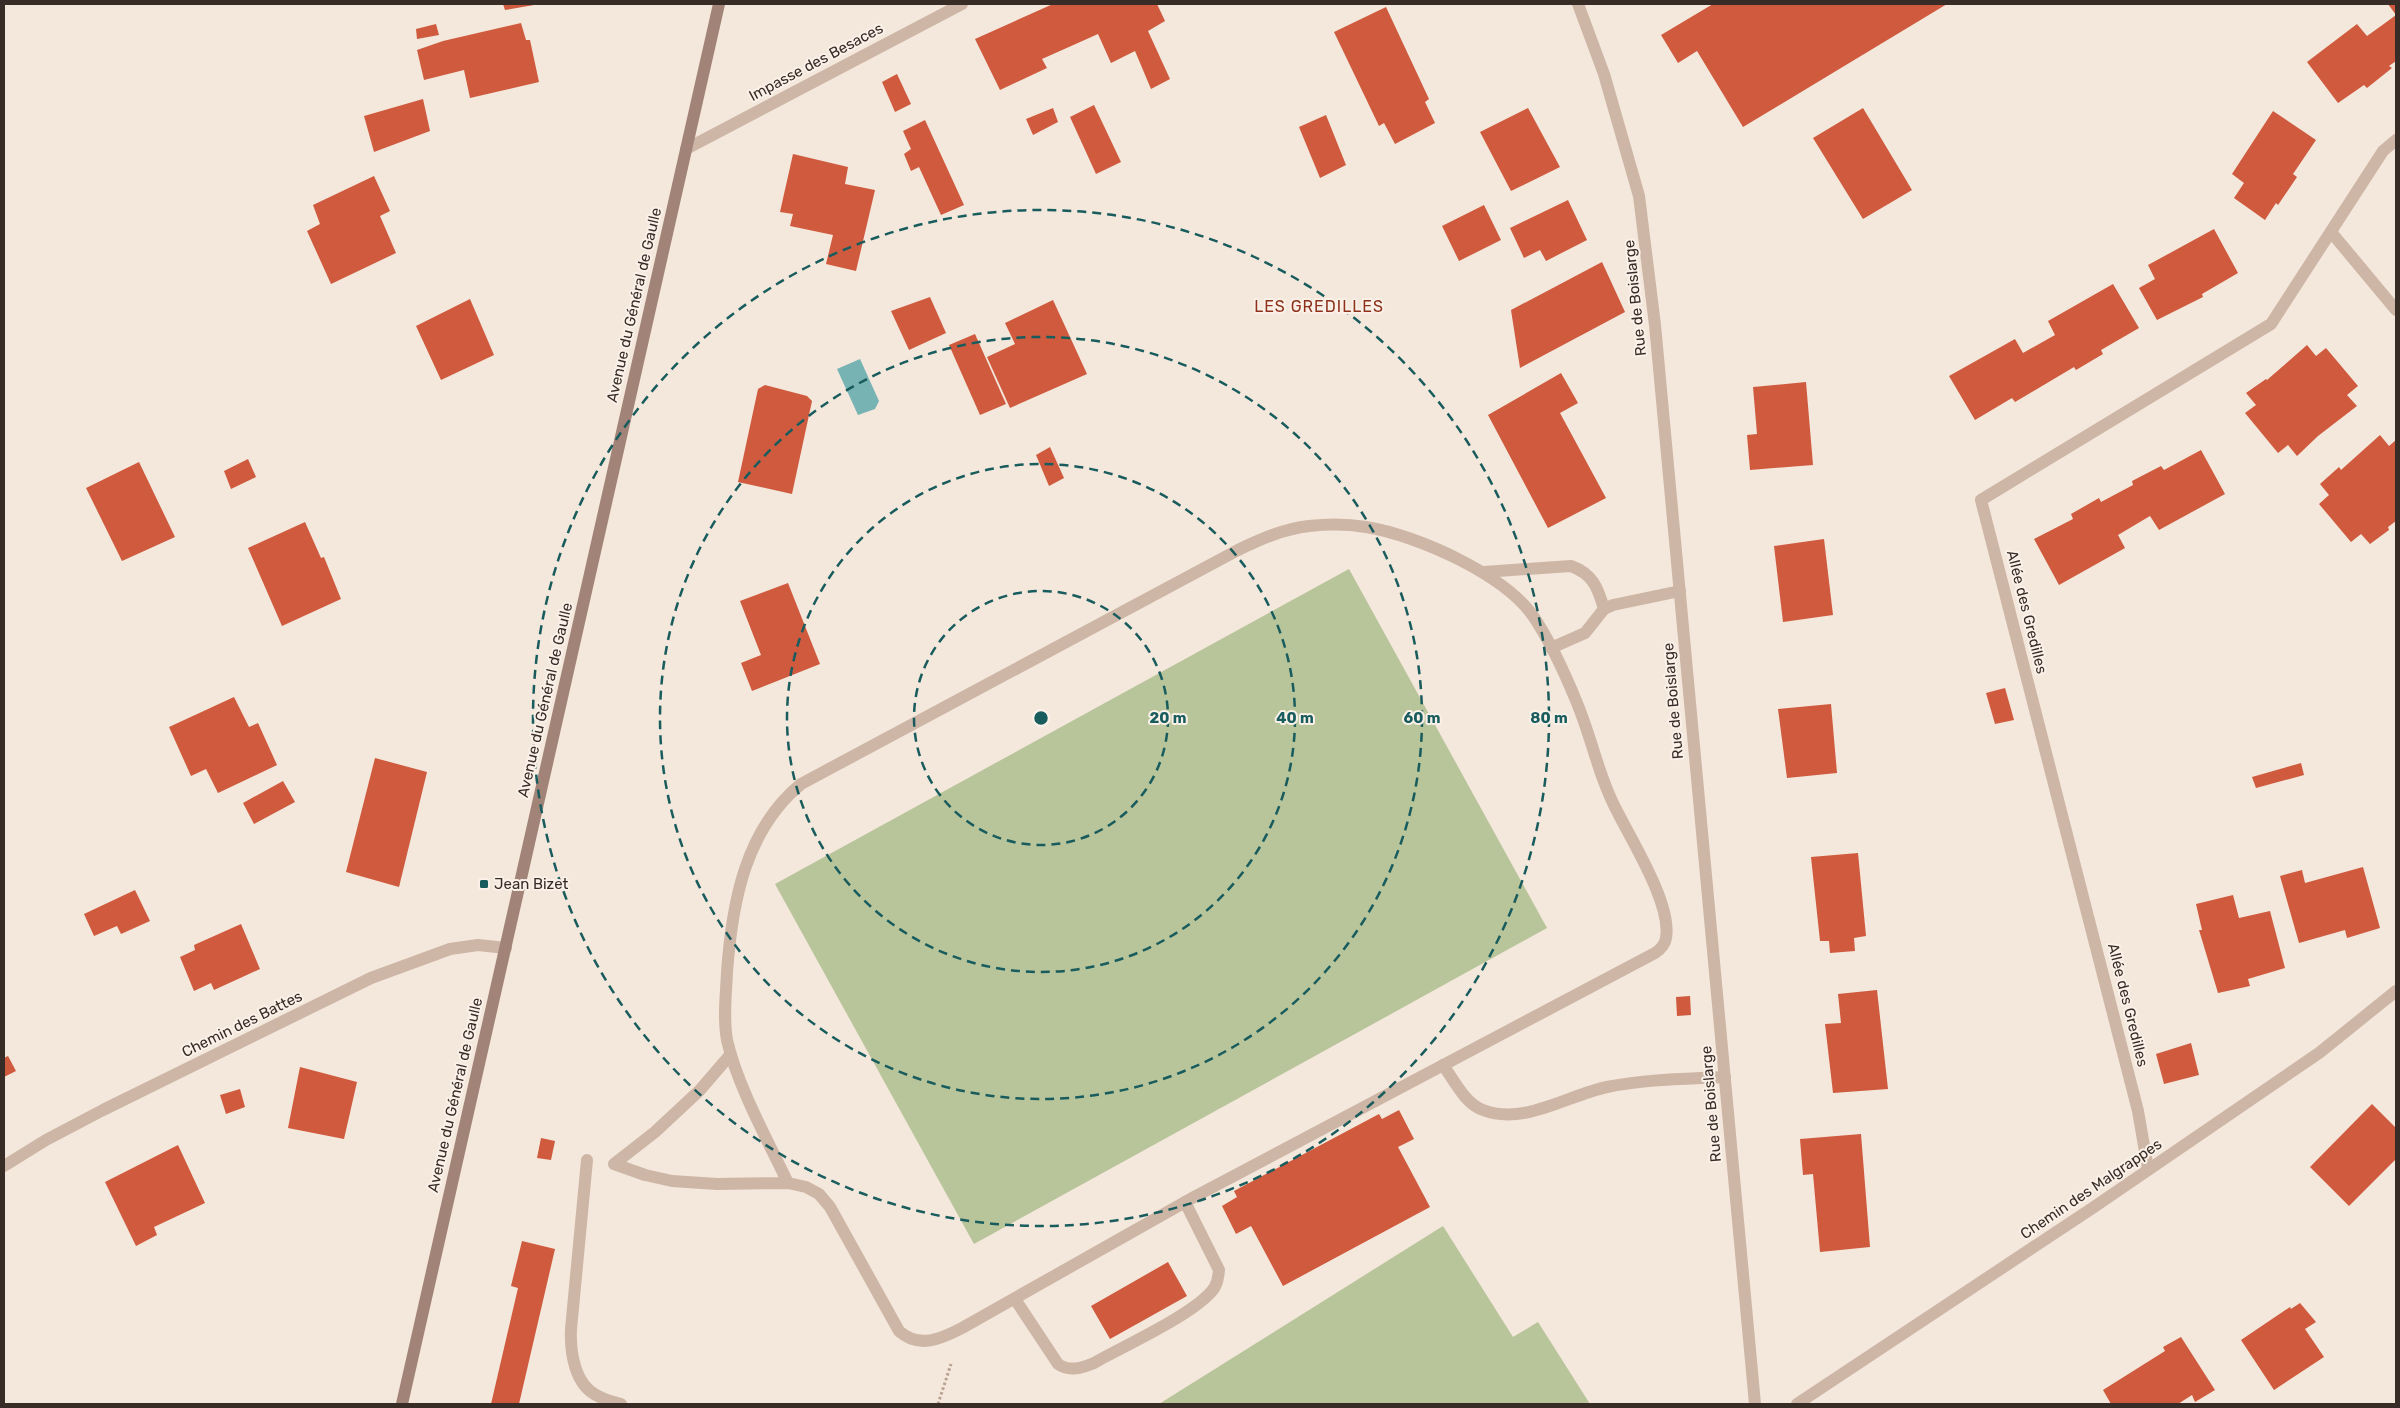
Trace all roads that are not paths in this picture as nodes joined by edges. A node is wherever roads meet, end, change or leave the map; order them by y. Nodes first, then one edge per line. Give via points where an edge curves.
1 (719, 4) edge
2 (962, 4) edge
3 (1578, 4) edge
4 (2396, 140) edge
5 (686, 149) junction
6 (2331, 232) junction
7 (2396, 310) edge
8 (1484, 572) junction
9 (1680, 591) junction
10 (1604, 609) junction
11 (1551, 648) junction
12 (506, 948) junction
13 (2396, 991) edge
14 (731, 1054) junction
15 (1443, 1065) junction
16 (1725, 1077) junction
17 (587, 1160) dead end
18 (4, 1166) edge
19 (2148, 1169) junction
20 (788, 1183) junction
21 (1185, 1202) junction
22 (1015, 1299) junction
23 (402, 1404) edge
24 (621, 1404) edge
25 (1755, 1404) edge
26 (1797, 1404) edge

1 - 5 main road, Avenue du Général de Gaulle
2 - 5 street, Impasse des Besaces
3 - 9 street, Rue de Boislarge via 1604,74 1639,196 1655,325
4 - 6 street, Allée des Gredilles via 2383,151
5 - 12 main road, Avenue du Général de Gaulle
6 - 7 street
6 - 19 street, Allée des Gredilles via 2271,324 1981,500 2138,1111
8 - 10 street via 1571,566 1591,578
8 - 11 street via 1525,605
8 - 14 street via 1426,545 1367,527 1310,526 1287,530 1238,550 801,784 767,819 752,848 738,893 725,1009
9 - 10 street
9 - 16 street, Rue de Boislarge
10 - 11 street via 1586,633
11 - 15 street via 1578,704 1609,796 1657,890 1666,918 1666,939 1655,953
12 - 18 street, Chemin des Battes via 478,945 450,949 371,978 95,1114
12 - 23 main road, Avenue du Général de Gaulle
13 - 19 street, Chemin des Malgrappes via 2319,1053
14 - 20 street
14 - 20 street via 700,1090 614,1164 672,1181
15 - 16 street via 1473,1104 1481,1110 1505,1114 1542,1108 1609,1086
15 - 21 street
16 - 25 street, Rue de Boislarge
17 - 24 street via 570,1328 572,1352 578,1372 589,1390
19 - 26 street, Chemin des Malgrappes
20 - 22 street via 819,1194 830,1207 899,1331 907,1338 916,1341 941,1339
21 - 22 street
21 - 22 street via 1219,1270 1210,1293 1182,1314 1094,1363 1069,1369 1058,1364

